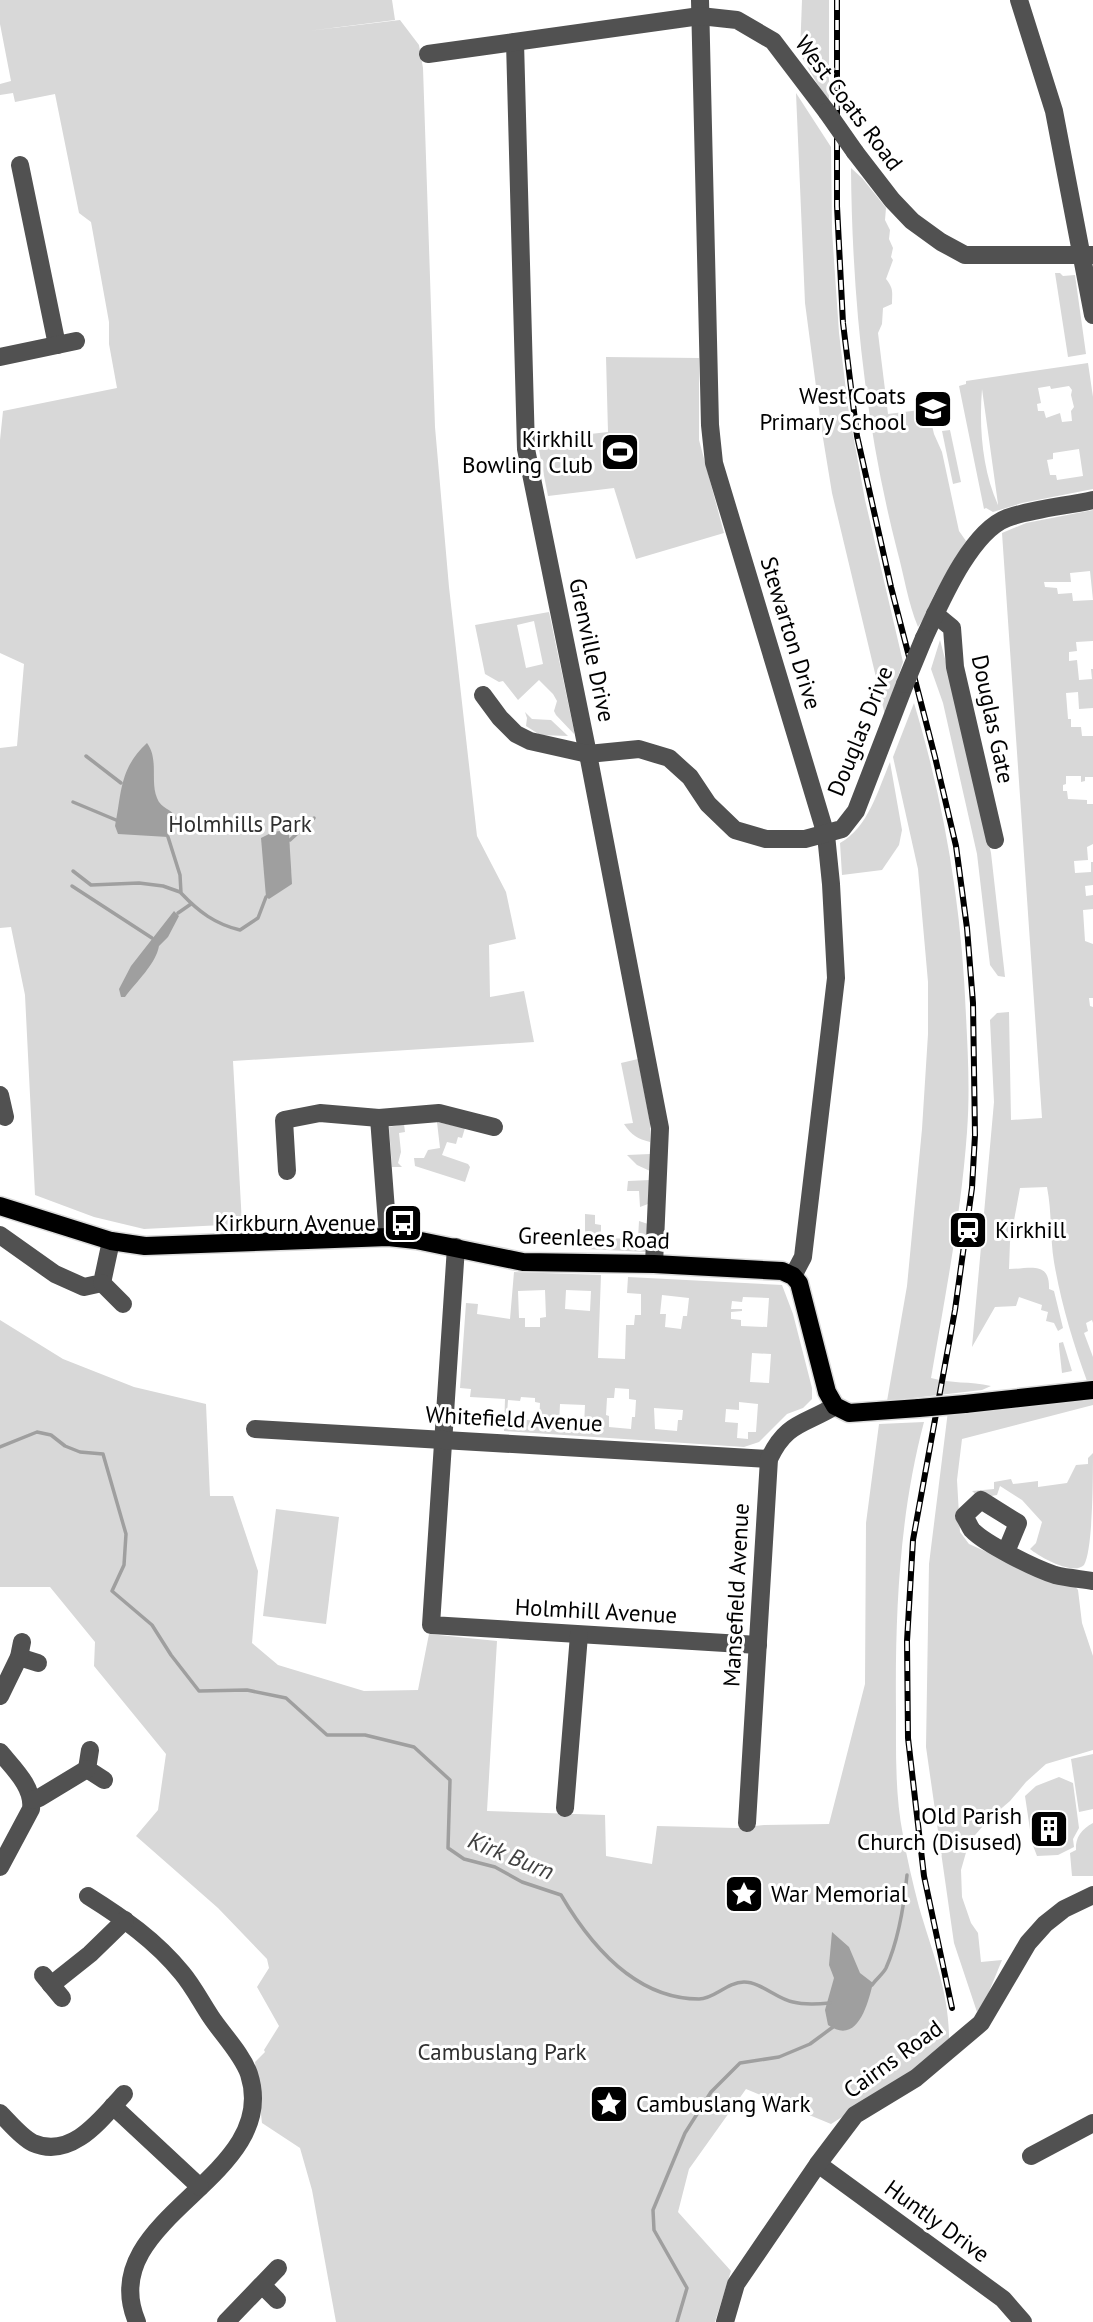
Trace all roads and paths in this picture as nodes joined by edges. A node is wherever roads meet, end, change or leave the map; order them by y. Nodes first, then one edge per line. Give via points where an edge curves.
1 (1019, 0) edge
2 (700, 8) edge
3 (515, 42) junction
4 (428, 54) dead end
5 (20, 165) dead end
6 (1088, 254) edge
7 (1093, 315) edge
8 (76, 341) dead end
9 (57, 345) junction
10 (0, 357) edge
11 (1093, 500) edge
12 (935, 614) junction
13 (483, 695) dead end
14 (589, 754) junction
15 (826, 835) junction
16 (995, 840) dead end
17 (0, 1095) edge
18 (5, 1116) dead end
19 (379, 1118) junction
20 (494, 1127) dead end
21 (287, 1171) dead end
22 (0, 1206) edge
23 (0, 1235) edge
24 (388, 1237) junction
25 (111, 1241) junction
26 (456, 1247) junction
27 (654, 1264) junction
28 (793, 1276) junction
29 (103, 1283) junction
30 (123, 1304) dead end
31 (1093, 1390) edge
32 (835, 1406) junction
33 (256, 1429) dead end
34 (444, 1439) junction
35 (769, 1459) junction
36 (1006, 1552) dead end
37 (1093, 1581) edge
38 (579, 1635) junction
39 (758, 1645) junction
40 (38, 1663) dead end
41 (0, 1696) edge
42 (90, 1750) dead end
43 (0, 1752) edge
44 (87, 1769) junction
45 (104, 1780) dead end
46 (33, 1800) junction
47 (565, 1808) dead end
48 (747, 1823) dead end
49 (0, 1867) edge
50 (1093, 1895) edge
51 (88, 1896) dead end
52 (125, 1920) junction
53 (52, 1986) dead end
54 (0, 2113) edge
55 (1093, 2123) edge
56 (1031, 2156) dead end
57 (818, 2164) junction
58 (200, 2187) junction
59 (278, 2268) dead end
60 (262, 2285) junction
61 (278, 2300) dead end
62 (136, 2322) edge
63 (226, 2322) edge
64 (725, 2322) edge
65 (1023, 2322) edge

1 - 6 street via 1054,111
2 - 3 street, West Coats Road
2 - 6 street, West Coats Road, bridge via 737,20 773,41 892,200 941,242 965,255
2 - 15 street, Stewarton Drive via 709,425 714,463
3 - 4 street, West Coats Road
3 - 14 street, Grenville Drive via 526,449
5 - 9 street
6 - 7 street
8 - 9 street
9 - 10 street
11 - 12 street, Douglas Drive via 1006,519 989,530 958,568
12 - 15 street, Douglas Drive, bridge via 856,811 842,829
12 - 16 street, Douglas Gate via 952,628 955,667
13 - 14 street via 516,734
14 - 15 street via 639,749 669,758 735,830 766,839
14 - 27 street, Grenville Drive via 660,1128
15 - 28 street, Stewarton Drive via 836,978 803,1256
17 - 18 street
19 - 20 street via 439,1113
19 - 21 street via 320,1113 284,1120
19 - 24 street
22 - 25 main road, Greenlees Road
23 - 29 street via 55,1274 84,1287
24 - 25 main road, Greenlees Road via 145,1246
24 - 26 main road, Greenlees Road
25 - 29 street
26 - 27 main road, Greenlees Road via 523,1262
26 - 34 street
27 - 28 main road, Greenlees Road via 782,1271
28 - 32 main road via 799,1283 827,1392
29 - 30 street
31 - 32 main road, bridge via 849,1413
32 - 35 street via 795,1425 777,1440
33 - 34 street, Whitefield Avenue
34 - 35 street, Whitefield Avenue
34 - 38 street, Holmhill Avenue via 431,1625
35 - 39 street, Mansefield Avenue
36 - 37 street via 1054,1575
38 - 39 street, Holmhill Avenue
38 - 47 street
39 - 48 street, Mansefield Avenue
40 - 41 street via 20,1649
42 - 44 street
43 - 46 street
44 - 45 street
44 - 46 street
46 - 49 street
50 - 57 street, Cairns Road via 1064,1909 1028,1943 981,2023 916,2078 855,2115
51 - 52 street
52 - 53 street
52 - 58 street via 146,1935 183,1975 248,2072 253,2099 243,2138
54 - 58 street via 31,2142 55,2146 81,2138 118,2100
55 - 56 street
57 - 64 street, Cairns Road via 736,2284
57 - 65 street, Huntly Drive via 1003,2299
58 - 62 street via 142,2250 130,2282
59 - 60 street
60 - 61 street
60 - 63 street

